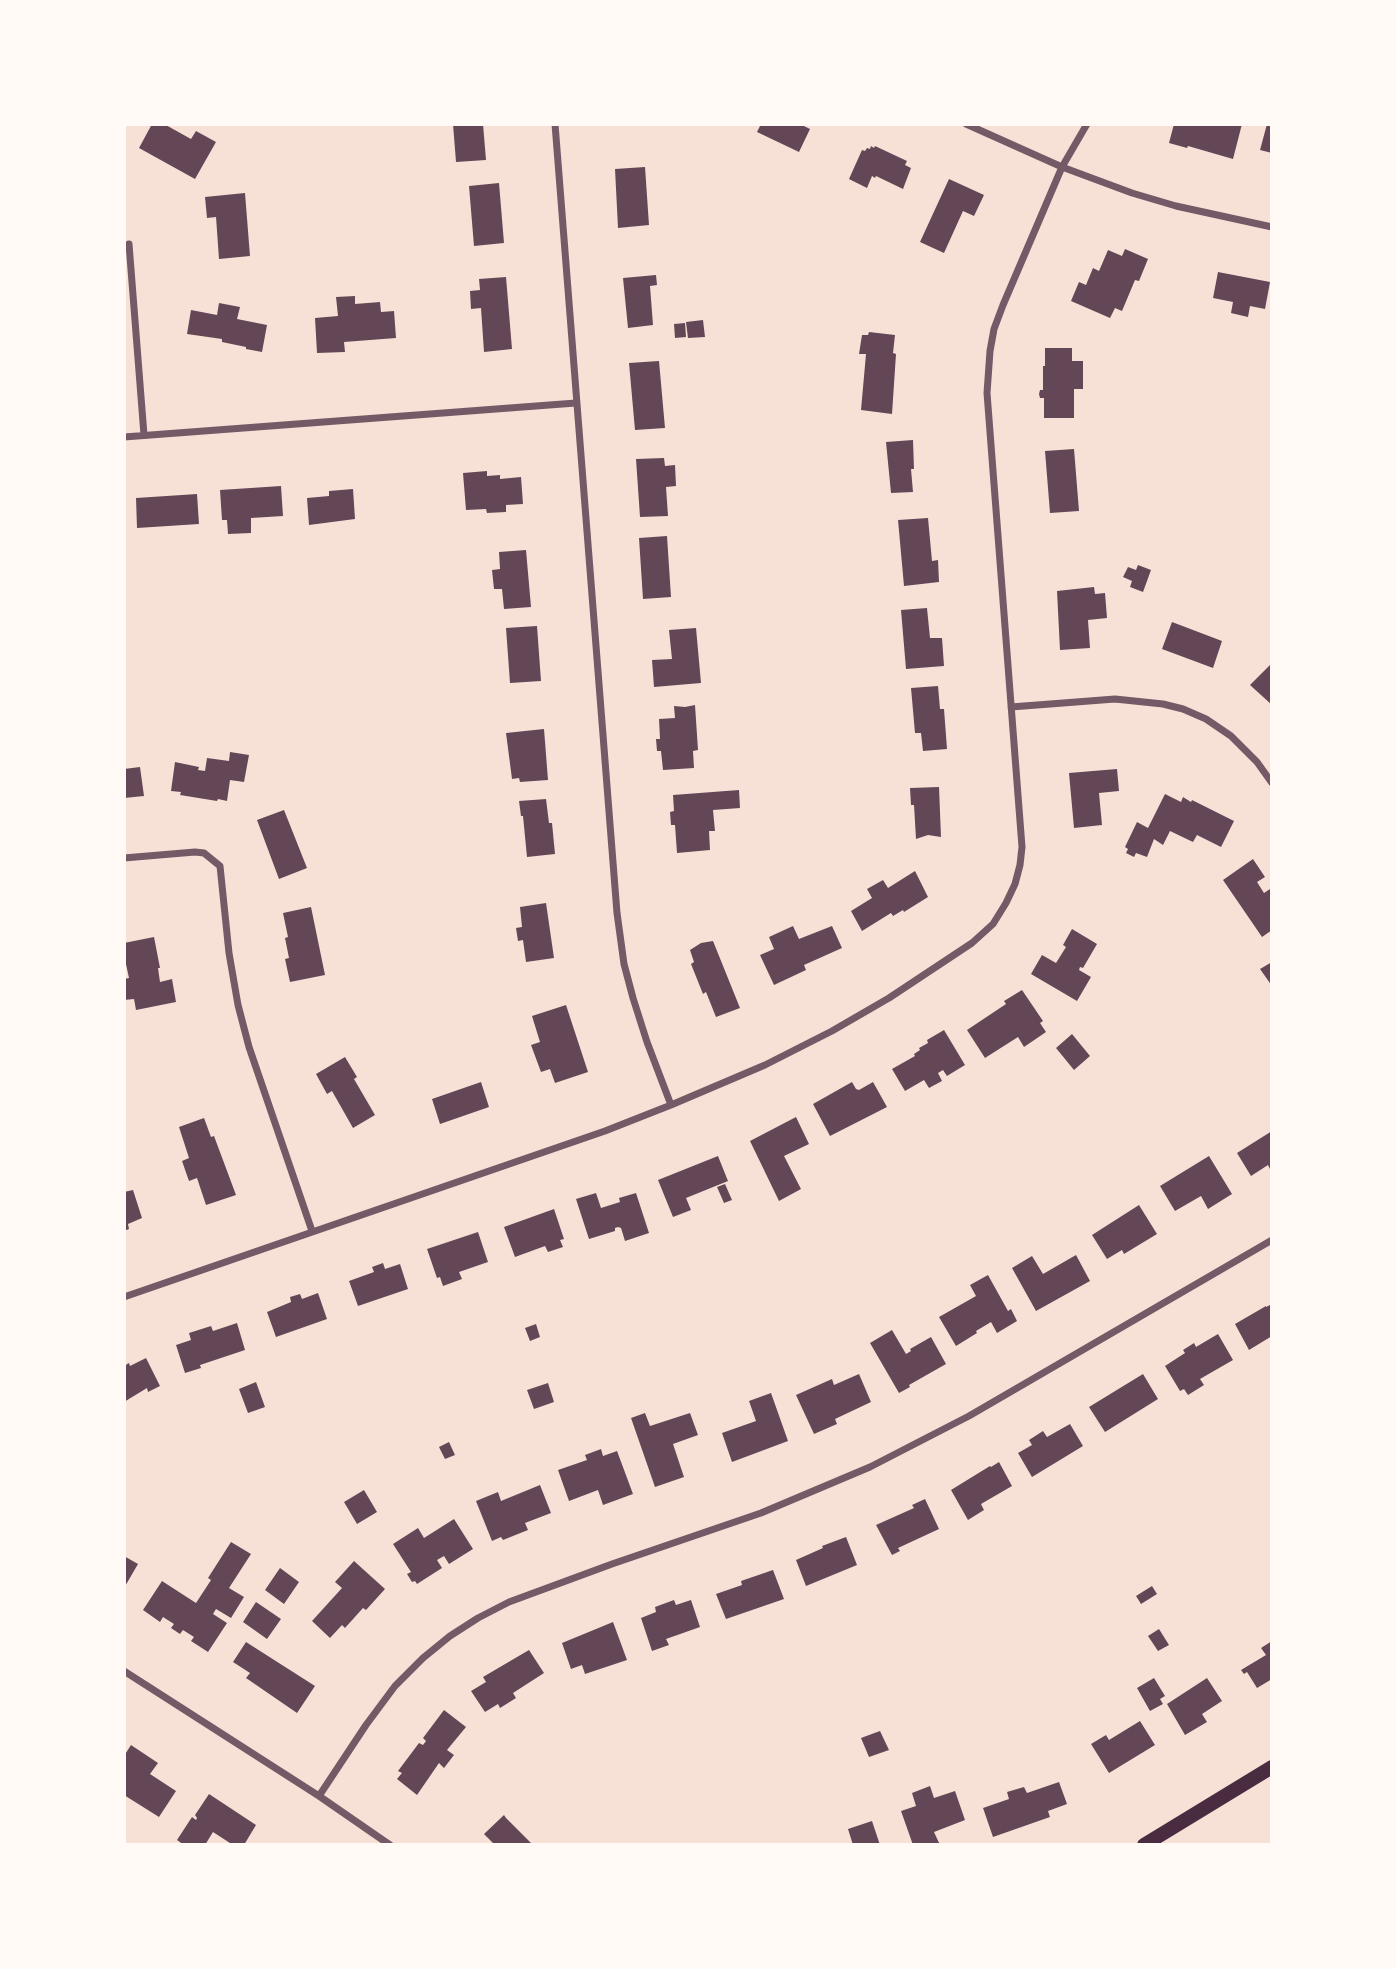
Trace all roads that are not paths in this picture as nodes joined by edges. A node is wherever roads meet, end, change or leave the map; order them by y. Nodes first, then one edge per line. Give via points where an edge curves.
1 (555, 124) edge
2 (966, 124) edge
3 (1087, 124) edge
4 (1062, 167) junction
5 (1272, 227) edge
6 (128, 244) dead end
7 (576, 402) junction
8 (144, 435) junction
9 (124, 437) edge
10 (1011, 707) junction
11 (1272, 783) edge
12 (124, 858) edge
13 (671, 1105) junction
14 (312, 1231) junction
15 (1272, 1240) edge
16 (124, 1297) edge
17 (124, 1671) edge
18 (1272, 1767) edge
19 (319, 1797) junction
20 (390, 1845) edge
21 (1144, 1845) edge

1 - 7 street
2 - 4 street
3 - 4 street
4 - 5 street via 1176,206
4 - 10 street via 994,329 988,369
6 - 8 street
7 - 8 street
7 - 13 street via 617,913 633,998
8 - 9 street
10 - 11 street via 1115,699 1183,709 1231,736
10 - 13 street via 1022,847 1015,884 993,924 972,943 832,1031
12 - 14 street via 195,852 204,853 220,866 238,1005
13 - 14 street
14 - 16 street
15 - 19 street via 981,1410 870,1467 761,1514 612,1564 478,1618 450,1636 394,1686
17 - 19 street
18 - 21 main road
19 - 20 street

